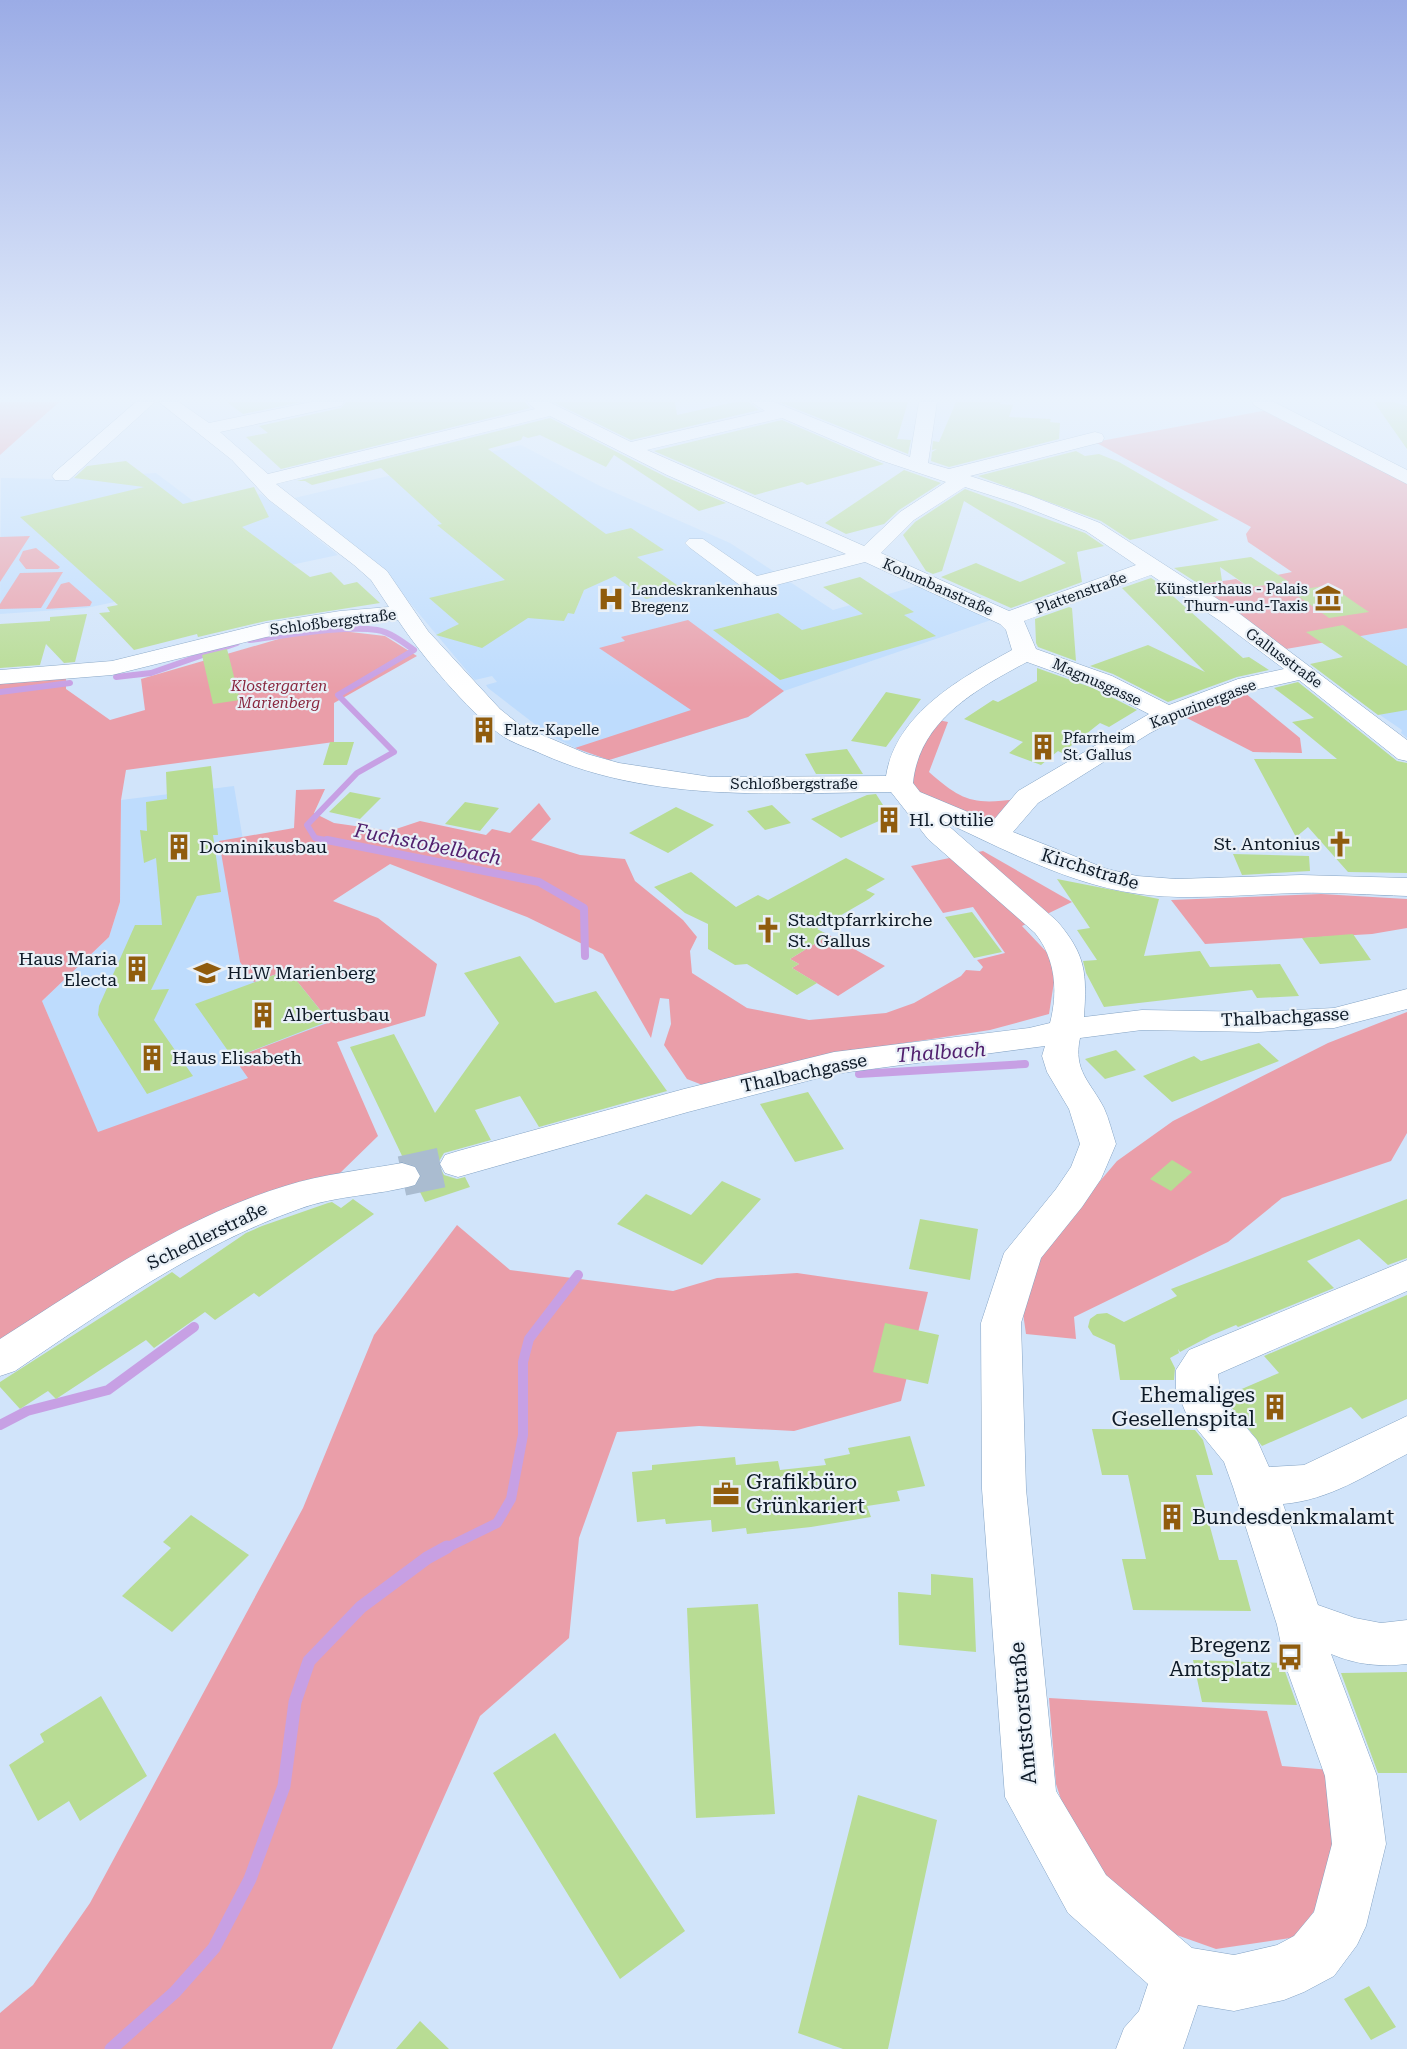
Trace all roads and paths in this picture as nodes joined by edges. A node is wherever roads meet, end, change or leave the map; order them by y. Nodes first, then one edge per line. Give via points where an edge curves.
1 (279, 498) edge
2 (738, 498) edge
3 (930, 498) edge
4 (1012, 498) edge
5 (696, 543) dead end
6 (867, 555) junction
7 (1155, 566) junction
8 (403, 613) junction
9 (1008, 619) junction
10 (1025, 653) junction
11 (1303, 672) junction
12 (0, 677) edge
13 (1168, 714) junction
14 (1407, 753) edge
15 (905, 791) junction
16 (996, 836) junction
17 (1407, 887) edge
18 (1407, 999) edge
19 (1064, 1030) junction
20 (458, 1164) tunnel mouth
21 (402, 1176) tunnel mouth
22 (1407, 1275) edge
23 (0, 1360) edge
24 (1407, 1434) edge
25 (1255, 1487) junction
26 (1302, 1634) junction
27 (1407, 1642) edge
28 (1179, 1974) junction
29 (1145, 2049) edge

1 - 8 street via 362,560 379,576
2 - 6 street
3 - 6 street, Kolumbanstraße
4 - 7 street, Gallusstraße via 1093,527
5 - 6 street via 753,584
6 - 9 street, Kolumbanstraße
7 - 9 street, Plattenstraße
7 - 11 street, Gallusstraße
8 - 12 street, Schloßbergstraße via 266,630 112,668
8 - 15 street, Schloßbergstraße via 491,714 512,731 578,760 617,771 711,785
9 - 10 street, Kolumbanstraße via 1017,627
10 - 13 street, Magnusgasse via 1103,681
10 - 15 street via 972,684 929,717 904,756
11 - 13 street, Kapuzinergasse via 1246,684
11 - 14 street, Gallusstraße
13 - 16 street, Kapuzinergasse via 1028,797
15 - 16 street, Kirchstraße
15 - 19 street via 938,833 1046,927 1060,944 1071,979
16 - 17 street, Kirchstraße via 1097,875 1151,887
18 - 19 street, Thalbachgasse via 1334,1018 1258,1023 1142,1020
19 - 20 street, Thalbachgasse via 1029,1039 834,1063
19 - 28 street, Amtstorstraße via 1059,1056 1087,1110 1098,1144 1088,1170 1069,1198 1023,1253 1001,1323 1004,1489 1030,1797 1087,1894
21 - 23 street, Schedlerstraße via 287,1198 219,1227 175,1248
22 - 25 street via 1204,1361 1197,1370 1197,1389 1203,1406 1238,1448
24 - 25 street via 1309,1483
25 - 26 street
26 - 27 street via 1325,1627 1349,1639 1381,1645
26 - 28 street via 1351,1776 1359,1844 1338,1926 1314,1956 1284,1971 1234,1983
28 - 29 street via 1163,2028

